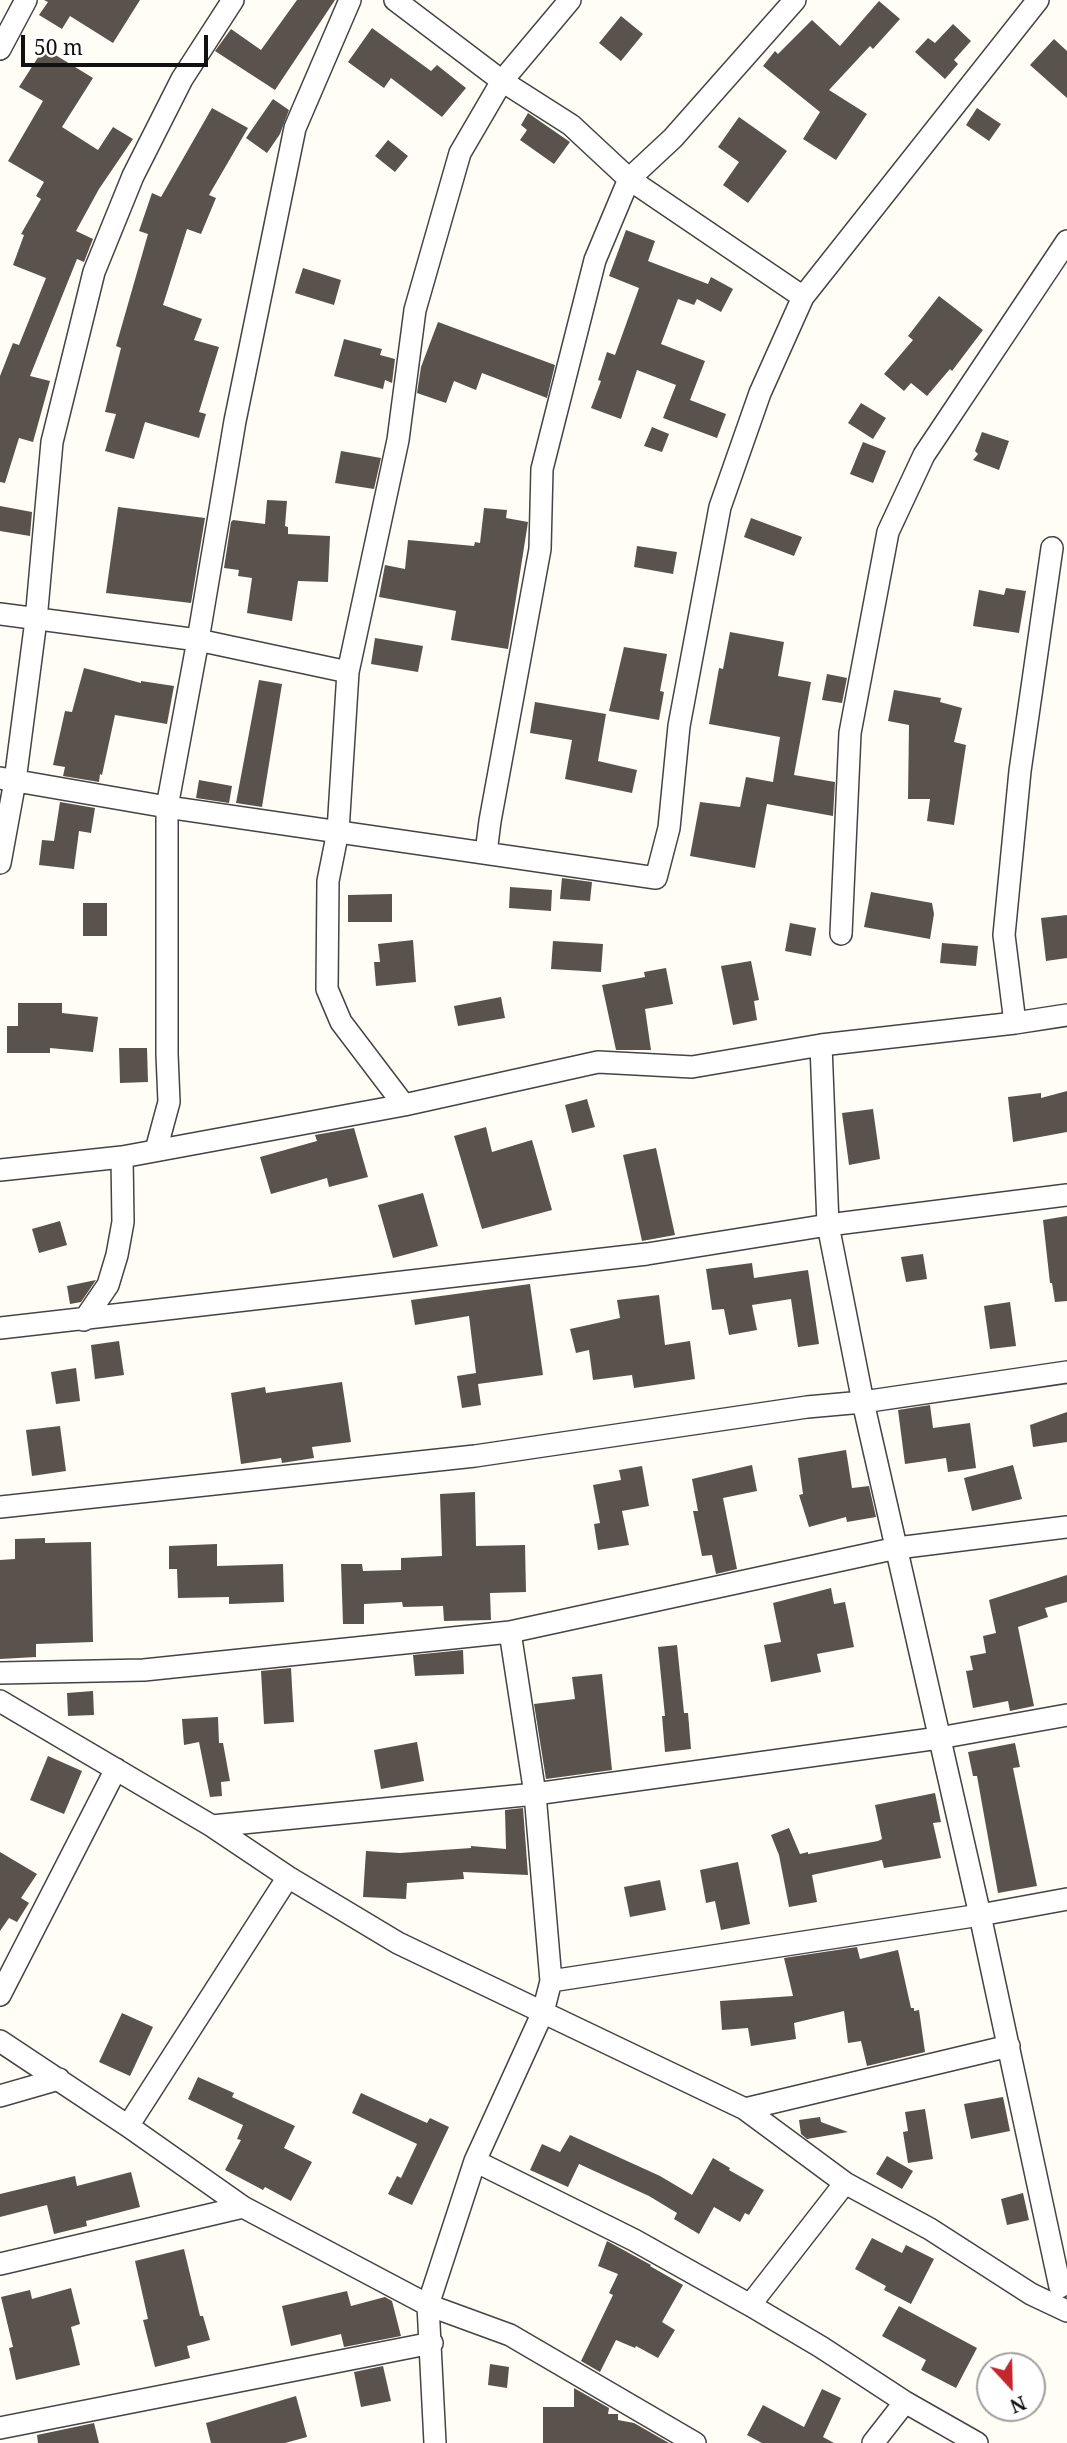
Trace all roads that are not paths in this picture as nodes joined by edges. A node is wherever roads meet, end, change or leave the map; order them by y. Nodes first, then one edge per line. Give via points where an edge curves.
1 (26, 0) edge
2 (233, 0) edge
3 (350, 0) edge
4 (395, 0) edge
5 (570, 0) edge
6 (795, 0) edge
7 (1038, 0) edge
8 (1, 44) edge
9 (502, 81) junction
10 (629, 178) junction
11 (1067, 241) edge
12 (803, 297) junction
13 (1052, 548) dead end
14 (0, 614) edge
15 (36, 620) junction
16 (198, 640) junction
17 (348, 672) junction
18 (7, 779) edge
19 (167, 807) junction
20 (338, 831) junction
21 (486, 853) junction
22 (0, 863) edge
23 (841, 934) dead end
24 (1067, 1014) edge
25 (1015, 1023) junction
26 (821, 1045) junction
27 (404, 1105) junction
28 (156, 1150) junction
29 (122, 1157) junction
30 (0, 1170) edge
31 (1067, 1195) edge
32 (828, 1225) junction
33 (84, 1320) junction
34 (0, 1328) edge
35 (1067, 1372) edge
36 (863, 1402) junction
37 (0, 1507) edge
38 (1067, 1527) edge
39 (897, 1548) junction
40 (510, 1632) junction
41 (0, 1673) edge
42 (0, 1701) edge
43 (1067, 1715) edge
44 (939, 1738) junction
45 (116, 1769) junction
46 (535, 1794) junction
47 (212, 1826) junction
48 (288, 1877) junction
49 (1067, 1899) edge
50 (980, 1915) junction
51 (551, 1981) junction
52 (0, 1995) edge
53 (544, 2012) junction
54 (0, 2041) edge
55 (1009, 2046) junction
56 (59, 2079) junction
57 (0, 2096) edge
58 (745, 2109) junction
59 (128, 2126) junction
60 (475, 2161) junction
61 (845, 2183) junction
62 (243, 2207) junction
63 (0, 2264) edge
64 (1063, 2286) edge
65 (1031, 2294) junction
66 (428, 2305) junction
67 (750, 2305) junction
68 (1067, 2311) edge
69 (432, 2343) junction
70 (905, 2402) junction
71 (0, 2428) edge
72 (435, 2443) edge
73 (695, 2443) edge
74 (873, 2443) edge
75 (977, 2443) edge

1 - 8 street
2 - 15 street via 182,79 132,176 94,272 52,442
3 - 16 street via 295,128 235,421
4 - 9 street
5 - 9 street
6 - 10 street via 673,138
7 - 12 street
9 - 10 street via 571,125
9 - 17 street via 460,153 415,310 398,440
10 - 12 street
10 - 21 street via 595,260 542,469 540,549
11 - 23 street via 924,455 888,532 850,733
12 - 21 street via 760,393 720,507 679,726 670,828 656,878
13 - 25 street via 1020,771 1004,935
14 - 15 street
15 - 16 street
15 - 18 street
16 - 17 street
16 - 19 street
17 - 20 street
18 - 19 street
18 - 22 street
19 - 20 street
19 - 28 street via 169,1102
20 - 21 street
20 - 27 street via 328,881 327,989 341,1021
24 - 25 street
25 - 26 street
26 - 27 street via 692,1067 598,1062
26 - 32 street
27 - 28 street
28 - 29 street
29 - 30 street
29 - 33 street via 123,1222 117,1255 108,1285
31 - 32 street
32 - 33 street via 634,1256
32 - 36 street
33 - 34 street
35 - 36 street
36 - 37 street via 475,1456
36 - 39 street
38 - 39 street
39 - 40 street
39 - 44 street
40 - 41 street via 144,1670
40 - 46 street
42 - 45 street
43 - 44 street
44 - 46 street
44 - 50 street
45 - 47 street
45 - 52 street
46 - 47 street
46 - 51 street
47 - 48 street
48 - 53 street via 398,1943
48 - 59 street
49 - 50 street
50 - 51 street
50 - 55 street
51 - 53 street
53 - 58 street
53 - 60 street
54 - 56 street
55 - 58 street
55 - 64 street
56 - 57 street
56 - 59 street
58 - 61 street
59 - 62 street
60 - 66 street
60 - 67 street
61 - 65 street via 930,2229
61 - 67 street
62 - 63 street
62 - 66 street
64 - 65 street
65 - 68 street
66 - 69 street
66 - 73 street via 510,2335
67 - 70 street
69 - 71 street
69 - 72 street
70 - 74 street
70 - 75 street

